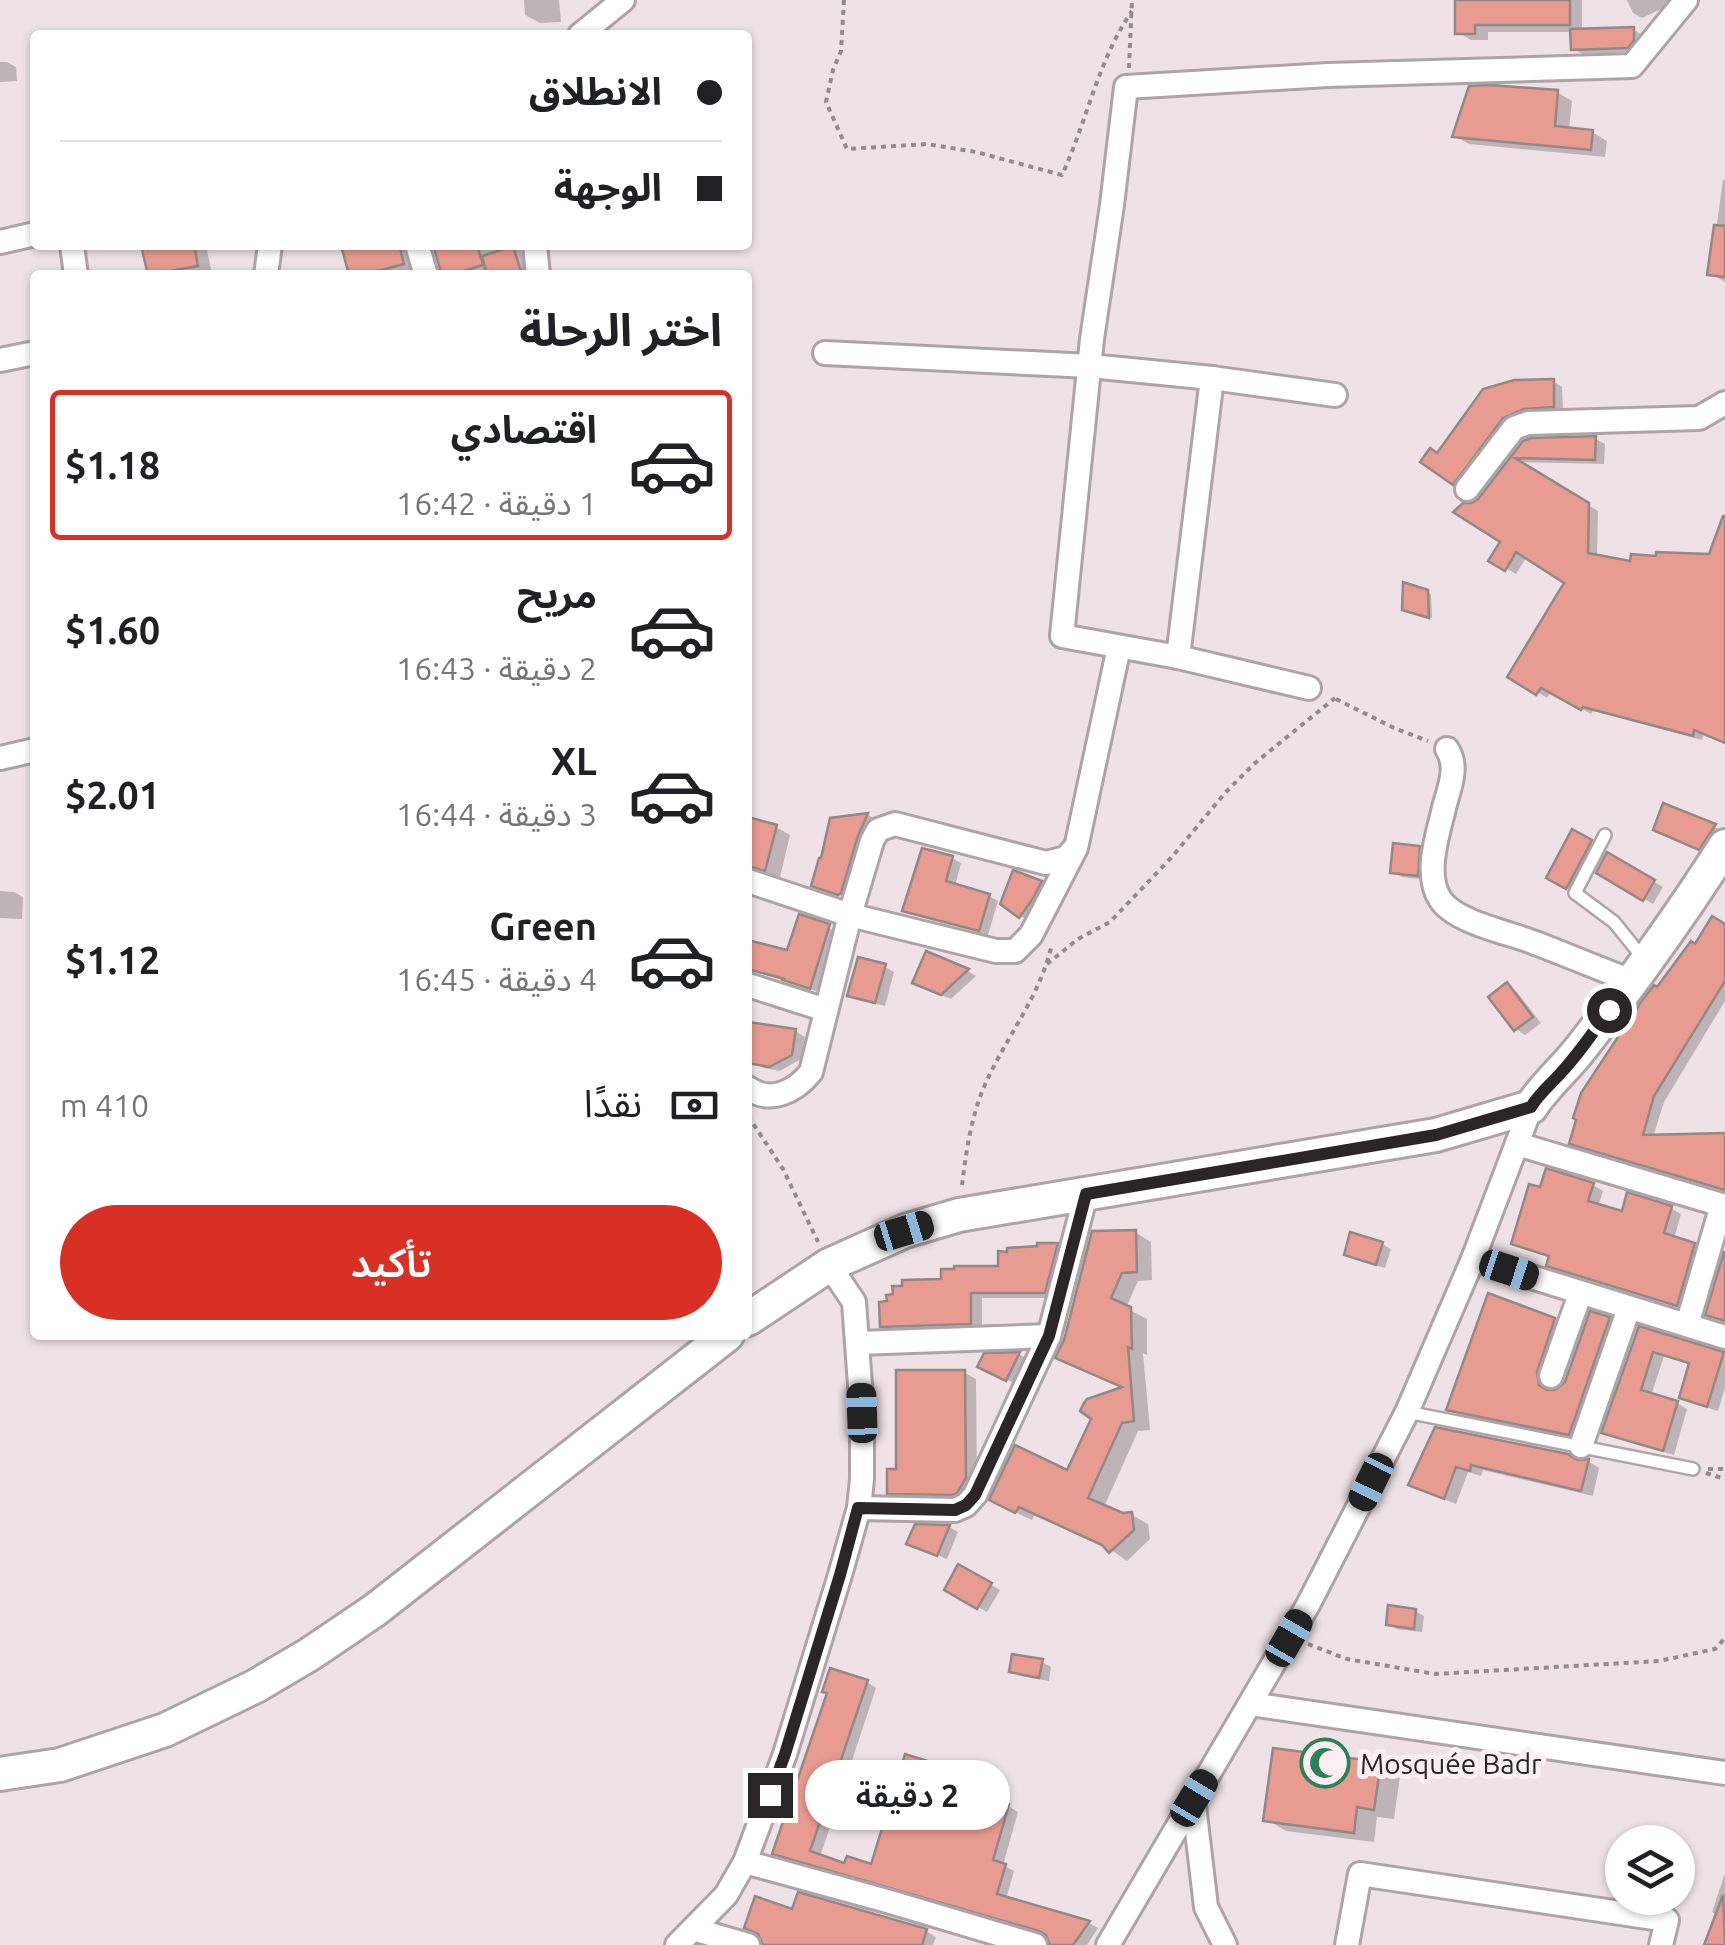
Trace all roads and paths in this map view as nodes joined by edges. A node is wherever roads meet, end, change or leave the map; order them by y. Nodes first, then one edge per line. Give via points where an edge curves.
1 (623, 0) edge
2 (844, 0) edge
3 (1132, 0) edge
4 (1686, 0) edge
5 (1132, 11) junction
6 (586, 30) edge
7 (1126, 87) junction
8 (30, 235) edge
9 (0, 242) edge
10 (825, 353) dead end
11 (30, 354) edge
12 (0, 360) edge
13 (1090, 366) junction
14 (1212, 378) junction
15 (1335, 395) dead end
16 (1725, 403) edge
17 (1467, 489) dead end
18 (1119, 647) junction
19 (1178, 658) junction
20 (1309, 688) joint
21 (1334, 698) junction
22 (1447, 749) joint
23 (30, 751) edge
24 (0, 758) edge
25 (1605, 834) dead end
26 (1076, 848) junction
27 (1723, 853) edge
28 (752, 882) edge
29 (850, 915) junction
30 (1052, 945) dead end
31 (1046, 964) junction
32 (1639, 971) junction
33 (752, 986) edge
34 (826, 1010) junction
35 (752, 1091) edge
36 (1531, 1107) junction
37 (752, 1122) edge
38 (1517, 1144) junction
39 (1086, 1194) junction
40 (1724, 1206) edge
41 (959, 1215) junction
42 (1473, 1259) junction
43 (829, 1265) junction
44 (1580, 1294) junction
45 (1629, 1308) junction
46 (752, 1316) edge
47 (1687, 1325) junction
48 (1049, 1336) junction
49 (1725, 1337) edge
50 (721, 1340) edge
51 (858, 1343) junction
52 (1551, 1376) dead end
53 (1407, 1412) junction
54 (1582, 1446) junction
55 (1692, 1468) dead end
56 (858, 1508) junction
57 (1289, 1638) junction
58 (1725, 1638) edge
59 (1250, 1704) junction
60 (1725, 1773) edge
61 (0, 1774) edge
62 (1194, 1798) junction
63 (745, 1862) junction
64 (685, 1937) edge
65 (748, 1945) edge
66 (1035, 1945) edge
67 (1108, 1945) edge
68 (1225, 1945) edge
69 (1347, 1945) edge
70 (1660, 1945) edge

1 - 6 street
2 - 5 path via 842,51 826,102 847,149 927,144 1062,175 1118,31
3 - 5 path
4 - 7 street via 1632,66
5 - 7 path
7 - 13 street
8 - 9 street
10 - 13 street
11 - 12 street
13 - 14 street
13 - 18 street via 1062,636
14 - 15 street
14 - 19 street
16 - 17 street via 1700,418 1528,423 1514,428
18 - 19 street
18 - 26 street
19 - 20 street
20 - 21 path
21 - 22 path
21 - 31 path via 1234,783 1110,922
22 - 32 street via 1454,764 1433,861 1440,899 1468,920
23 - 24 street
25 - 32 lane via 1575,893 1614,922
26 - 29 street via 1031,935 1015,951
26 - 29 street via 1046,863 895,824 878,830 872,841
27 - 32 main road
28 - 29 street
29 - 34 street
30 - 31 path
31 - 41 path via 983,1088
32 - 36 main road
33 - 34 street
34 - 35 street via 802,1084 769,1097
36 - 38 street
36 - 39 main road via 1436,1135
37 - 43 path via 783,1169
38 - 40 street
38 - 42 street
39 - 41 main road
39 - 48 street
40 - 47 street
41 - 43 main road
42 - 44 street
42 - 53 street
43 - 46 main road
43 - 51 street via 854,1302
44 - 45 street
44 - 52 street
45 - 47 street
45 - 54 street
47 - 49 street
48 - 51 street
48 - 56 street via 966,1505
50 - 61 main road via 310,1654 165,1730 60,1765
51 - 56 street
53 - 54 lane
53 - 57 street
54 - 55 lane
56 - 63 street via 785,1754
57 - 58 path via 1347,1660 1436,1674 1658,1661 1715,1648
57 - 59 street
59 - 60 street
59 - 62 street
62 - 67 street
62 - 68 street via 1206,1907
63 - 64 street via 726,1896
63 - 66 street
64 - 65 street
69 - 70 street via 1360,1874 1667,1920

